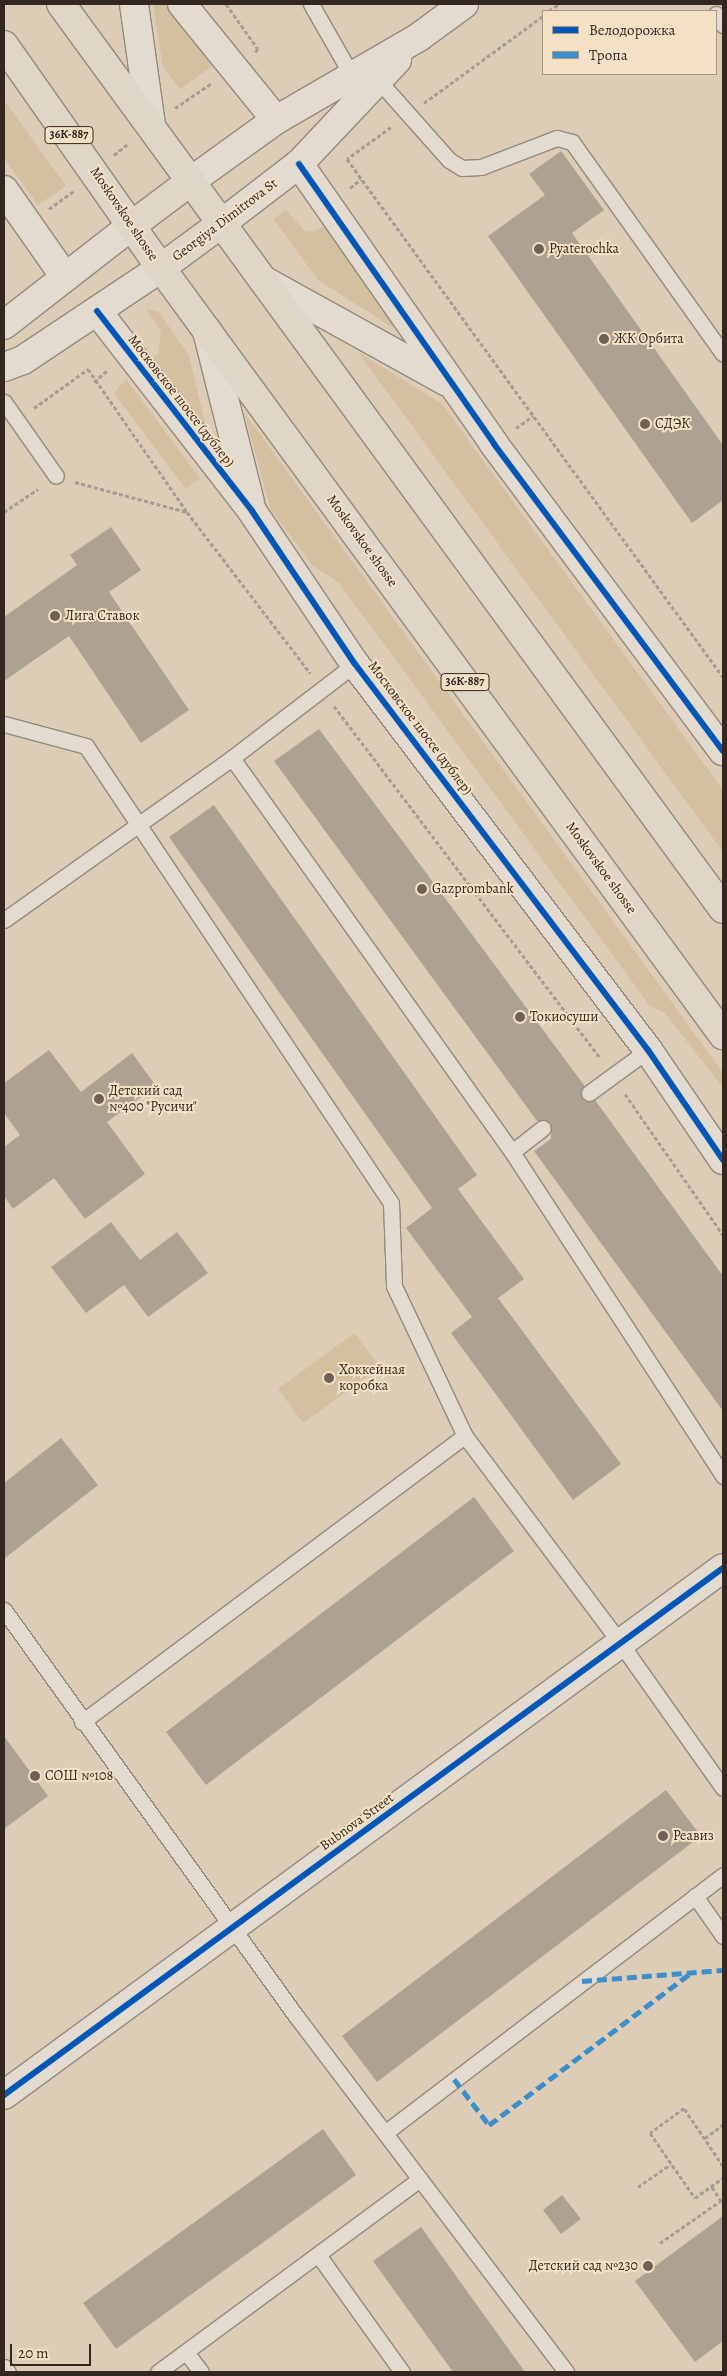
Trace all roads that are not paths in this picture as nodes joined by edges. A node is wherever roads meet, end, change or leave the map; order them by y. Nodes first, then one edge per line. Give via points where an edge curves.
1 (61, 4) edge
2 (134, 4) edge
3 (182, 4) edge
4 (310, 4) edge
5 (464, 4) edge
6 (419, 38) junction
7 (4, 45) edge
8 (352, 76) junction
9 (378, 80) junction
10 (276, 120) junction
11 (151, 125) junction
12 (300, 164) junction
13 (191, 181) junction
14 (4, 190) edge
15 (222, 223) junction
16 (131, 226) junction
17 (160, 268) junction
18 (65, 277) junction
19 (263, 280) junction
20 (97, 311) junction
21 (4, 325) edge
22 (207, 329) junction
23 (723, 354) edge
24 (4, 367) edge
25 (453, 385) junction
26 (4, 402) edge
27 (56, 476) road end
28 (252, 511) junction
29 (356, 664) junction
30 (4, 724) edge
31 (723, 752) edge
32 (232, 758) junction
33 (139, 826) junction
34 (723, 909) edge
35 (4, 920) edge
36 (723, 1035) edge
37 (648, 1050) junction
38 (589, 1093) dead end
39 (543, 1128) dead end
40 (512, 1152) junction
41 (723, 1160) edge
42 (465, 1436) junction
43 (723, 1476) edge
44 (723, 1568) edge
45 (4, 1610) edge
46 (622, 1644) junction
47 (82, 1722) junction
48 (723, 1788) edge
49 (723, 1874) edge
50 (695, 1896) junction
51 (234, 1927) junction
52 (723, 1936) edge
53 (4, 2095) edge
54 (386, 2132) junction
55 (420, 2179) junction
56 (319, 2256) junction
57 (186, 2352) junction
58 (4, 2367) edge
59 (8, 2372) edge
60 (158, 2372) edge
61 (201, 2372) edge
62 (402, 2372) edge
63 (566, 2372) edge

1 - 11 main road
2 - 11 street
3 - 10 street
4 - 8 lane
5 - 6 street, Georgiya Dimitrova St
6 - 8 street, Georgiya Dimitrova St
6 - 9 street, Georgiya Dimitrova St
7 - 16 main road, Moskovskoe shosse / 36К-887
8 - 10 street, Georgiya Dimitrova St
9 - 12 street, Georgiya Dimitrova St
9 - 23 lane via 449,160 462,168 481,167 556,138 572,142
10 - 13 street, Georgiya Dimitrova St
11 - 13 main road
12 - 15 street, Georgiya Dimitrova St
12 - 25 street
13 - 15 main road
13 - 16 main road, Georgiya Dimitrova St
14 - 18 street
15 - 17 main road, Georgiya Dimitrova St
15 - 19 main road
16 - 17 main road, Moskovskoe shosse / 36К-887
16 - 18 street, Georgiya Dimitrova St
17 - 20 street, Georgiya Dimitrova St
17 - 22 main road, Moskovskoe shosse / 36К-887
18 - 21 street, Georgiya Dimitrova St
19 - 25 street
19 - 34 main road
20 - 24 street, Georgiya Dimitrova St via 23,360
20 - 28 street, Московское шоссе (дублер)
22 - 28 street
22 - 36 main road, Moskovskoe shosse / 36К-887
25 - 31 street
26 - 27 lane
28 - 29 street, Московское шоссе (дублер)
29 - 32 lane
29 - 37 street, Московское шоссе (дублер)
30 - 33 lane via 86,746
32 - 33 lane
32 - 40 lane
33 - 35 lane
33 - 42 lane via 391,1203 394,1286
37 - 38 lane
37 - 41 street, Московское шоссе (дублер)
39 - 40 lane
40 - 43 lane
42 - 46 lane
42 - 47 lane
44 - 46 street, Bubnova Street
45 - 47 lane
46 - 48 lane
46 - 51 street, Bubnova Street
47 - 51 lane
49 - 50 lane
50 - 52 lane
50 - 54 lane
51 - 53 street, Bubnova Street
51 - 54 lane via 296,2016
54 - 55 lane
55 - 56 lane
55 - 63 lane
56 - 57 lane
56 - 62 lane
57 - 60 lane
57 - 61 lane
58 - 59 lane

